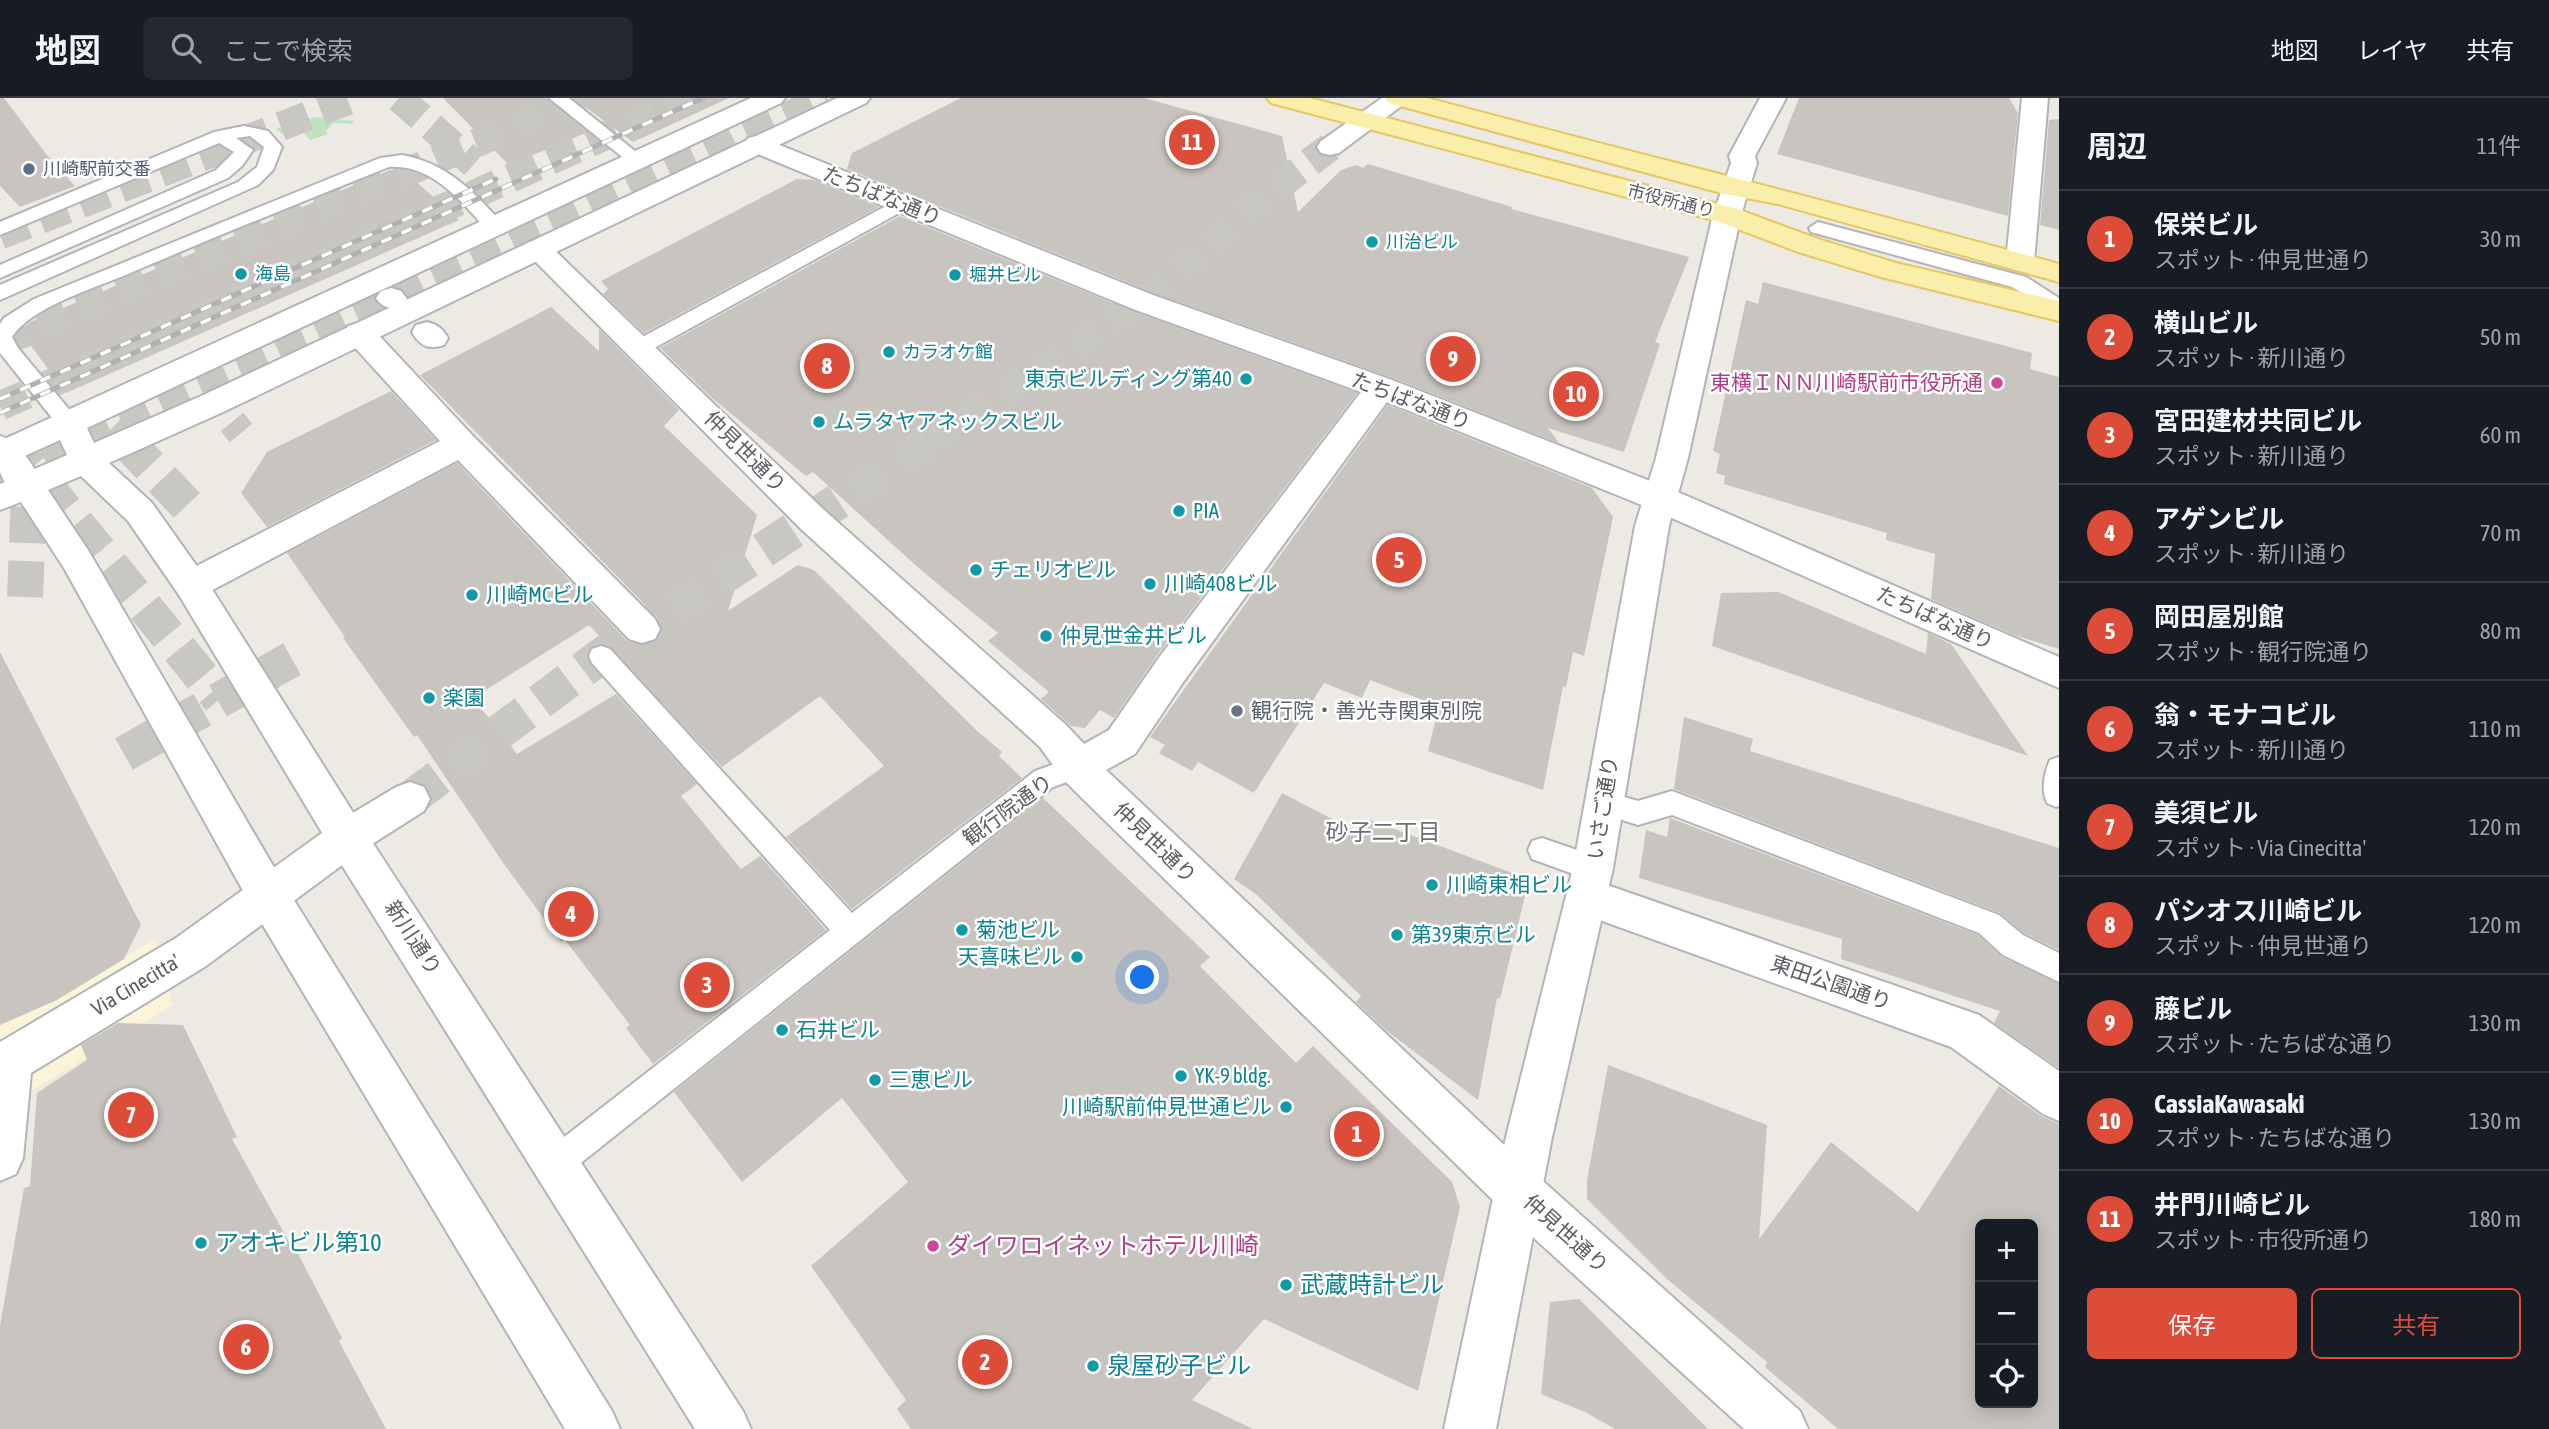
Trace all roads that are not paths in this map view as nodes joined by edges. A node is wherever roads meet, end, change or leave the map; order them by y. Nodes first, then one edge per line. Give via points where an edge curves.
1 (558, 98) edge
2 (772, 98) edge
3 (856, 98) edge
4 (1280, 98) edge
5 (1399, 98) edge
6 (1773, 98) edge
7 (2035, 98) edge
8 (2048, 98) edge
9 (2059, 103) edge
10 (1364, 121) junction
11 (220, 136) junction
12 (757, 144) junction
13 (1329, 147) tunnel mouth
14 (637, 160) junction
15 (1731, 202) junction
16 (901, 204) junction
17 (494, 226) junction
18 (1818, 228) dead end
19 (0, 229) edge
20 (191, 240) junction
21 (537, 249) junction
22 (2020, 262) junction
23 (61, 266) junction
24 (0, 272) edge
25 (2059, 273) edge
26 (0, 293) edge
27 (2059, 309) edge
28 (359, 333) junction
29 (640, 347) junction
30 (1381, 388) junction
31 (69, 424) junction
32 (462, 444) junction
33 (1, 453) edge
34 (85, 460) junction
35 (14, 492) edge
36 (1661, 499) junction
37 (191, 585) junction
38 (642, 629) dead end
39 (601, 656) dead end
40 (2059, 673) edge
41 (1077, 766) junction
42 (2059, 768) edge
43 (2056, 795) dead end
44 (410, 799) tunnel mouth
45 (1603, 803) junction
46 (347, 838) junction
47 (1542, 850) dead end
48 (1590, 882) junction
49 (267, 894) junction
50 (849, 930) junction
51 (2059, 968) edge
52 (5, 1064) edge
53 (2059, 1098) edge
54 (0, 1158) edge
55 (556, 1163) junction
56 (1518, 1191) junction
57 (594, 1429) edge
58 (725, 1429) edge
59 (1470, 1429) edge
60 (1782, 1429) edge

1 - 14 lane
2 - 14 street
3 - 12 street
4 - 10 main road, 市役所通り
5 - 10 street
5 - 15 main road, 市役所通り
6 - 15 street, いさご通り via 1742,156 1744,163
7 - 22 street
8 - 9 street
10 - 13 street
10 - 15 main road, 市役所通り
11 - 19 lane
11 - 23 lane via 257,131 273,147 272,162 245,186
11 - 24 lane via 244,150 222,174
12 - 16 street, たちばな通り via 869,197
12 - 21 street
14 - 17 street
15 - 22 main road, 市役所通り via 1780,196
15 - 27 main road, 市役所通り via 1781,239 1940,284
15 - 36 street, いさご通り
16 - 29 lane
16 - 30 street, たちばな通り via 1143,302
17 - 20 lane via 455,186 419,162 401,158
17 - 31 street
18 - 27 lane via 2018,282
20 - 23 lane
20 - 31 lane via 41,304 10,323 2,337 9,351
21 - 28 street
21 - 29 street, 仲見世通り
22 - 25 main road, 市役所通り
23 - 26 lane
28 - 32 street
28 - 34 street
29 - 41 street, 仲見世通り via 812,519 1053,736
30 - 36 street, たちばな通り
30 - 41 street, 観行院通り via 1122,742
31 - 33 street
31 - 34 street
32 - 37 street
32 - 38 street
33 - 35 street
34 - 35 street
34 - 37 street, 新川通り via 140,512
35 - 49 street via 76,559
36 - 40 street, たちばな通り
36 - 45 street, いさご通り via 1652,526
37 - 46 street, 新川通り
39 - 50 lane
41 - 50 lane, 観行院通り via 1044,779
41 - 56 street, 仲見世通り
42 - 43 lane
44 - 46 street, Via Cinecitta'
45 - 48 street, いさご通り
45 - 51 lane via 1638,813 1672,803 1989,924 2012,944
46 - 49 street, Via Cinecitta'
46 - 55 street, 新川通り
47 - 48 lane
48 - 53 street, 東田公園通り via 1964,1030
48 - 56 street, いさご通り
49 - 52 street, Via Cinecitta' via 191,952
49 - 57 street
50 - 55 lane, 観行院通り
52 - 54 street
55 - 58 street, 新川通り
56 - 59 street, いさご通り
56 - 60 street, 仲見世通り

